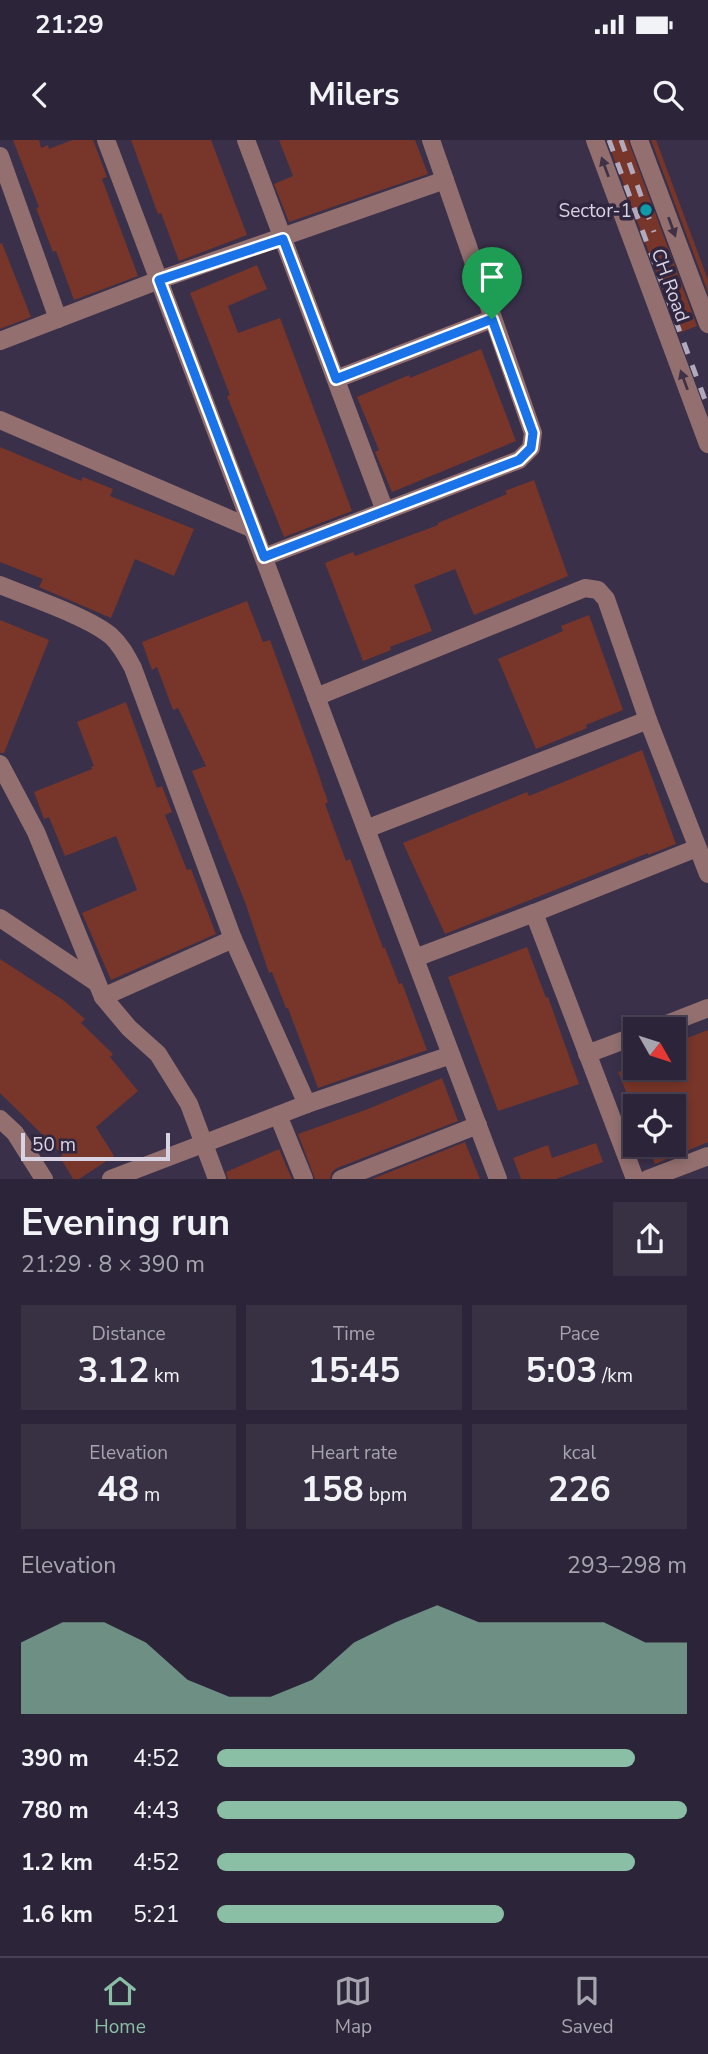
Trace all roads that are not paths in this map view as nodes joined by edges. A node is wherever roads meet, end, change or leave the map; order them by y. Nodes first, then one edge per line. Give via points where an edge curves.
1 (107, 140) edge
2 (246, 140) edge
3 (431, 140) edge
4 (595, 140) edge
5 (639, 140) edge
6 (0, 156) edge
7 (445, 180) junction
8 (283, 239) junction
9 (159, 280) junction
10 (58, 318) junction
11 (492, 319) junction
12 (708, 324) edge
13 (0, 341) edge
14 (336, 379) junction
15 (0, 420) edge
16 (708, 444) edge
17 (385, 511) junction
18 (253, 529) junction
19 (264, 557) junction
20 (0, 585) edge
21 (317, 697) junction
22 (648, 720) junction
23 (0, 764) edge
24 (366, 829) junction
25 (697, 848) junction
26 (708, 874) edge
27 (534, 913) junction
28 (0, 918) edge
29 (233, 939) junction
30 (415, 958) junction
31 (100, 990) junction
32 (708, 1009) edge
33 (686, 1017) edge
34 (623, 1040) edge
35 (587, 1054) junction
36 (451, 1055) junction
37 (307, 1104) junction
38 (278, 1115) junction
39 (0, 1119) edge
40 (478, 1125) junction
41 (204, 1143) junction
42 (708, 1156) edge
43 (133, 1175) edge
44 (44, 1179) edge
45 (111, 1179) edge
46 (217, 1179) edge
47 (304, 1179) edge
48 (341, 1179) edge
49 (498, 1179) edge
50 (635, 1179) edge
51 (648, 1179) edge

1 - 9 street
2 - 8 street
3 - 7 street
16 -> 4 street, CH Road
5 -> 12 street, CH Road
6 - 10 street
7 - 8 street
7 - 11 street
8 - 9 street
8 - 14 street
9 - 10 street
9 - 18 street
10 - 13 street
11 - 14 street
11 - 17 street via 533,433 531,448 519,460
14 - 17 street
15 - 18 street
17 - 19 street
18 - 19 street
19 - 21 street
20 - 29 street via 87,621 111,636 123,651
21 - 22 street via 584,588 598,590 606,599
21 - 24 street
22 - 24 street
22 - 25 street
23 - 31 street via 36,832
24 - 30 street
25 - 26 street
25 - 27 street
27 - 30 street
27 - 35 street
28 - 31 street
29 - 31 street
29 - 37 street
30 - 36 street
31 - 41 street via 129,1028 158,1054 189,1104
32 - 33 street
34 - 35 street
35 - 50 street
36 - 37 street
36 - 40 street
37 - 38 street
38 - 41 street
38 - 47 street
39 - 44 street via 15,1133
40 - 48 street
40 - 49 street
41 - 43 street
41 - 46 street
42 - 51 street
43 - 45 street

